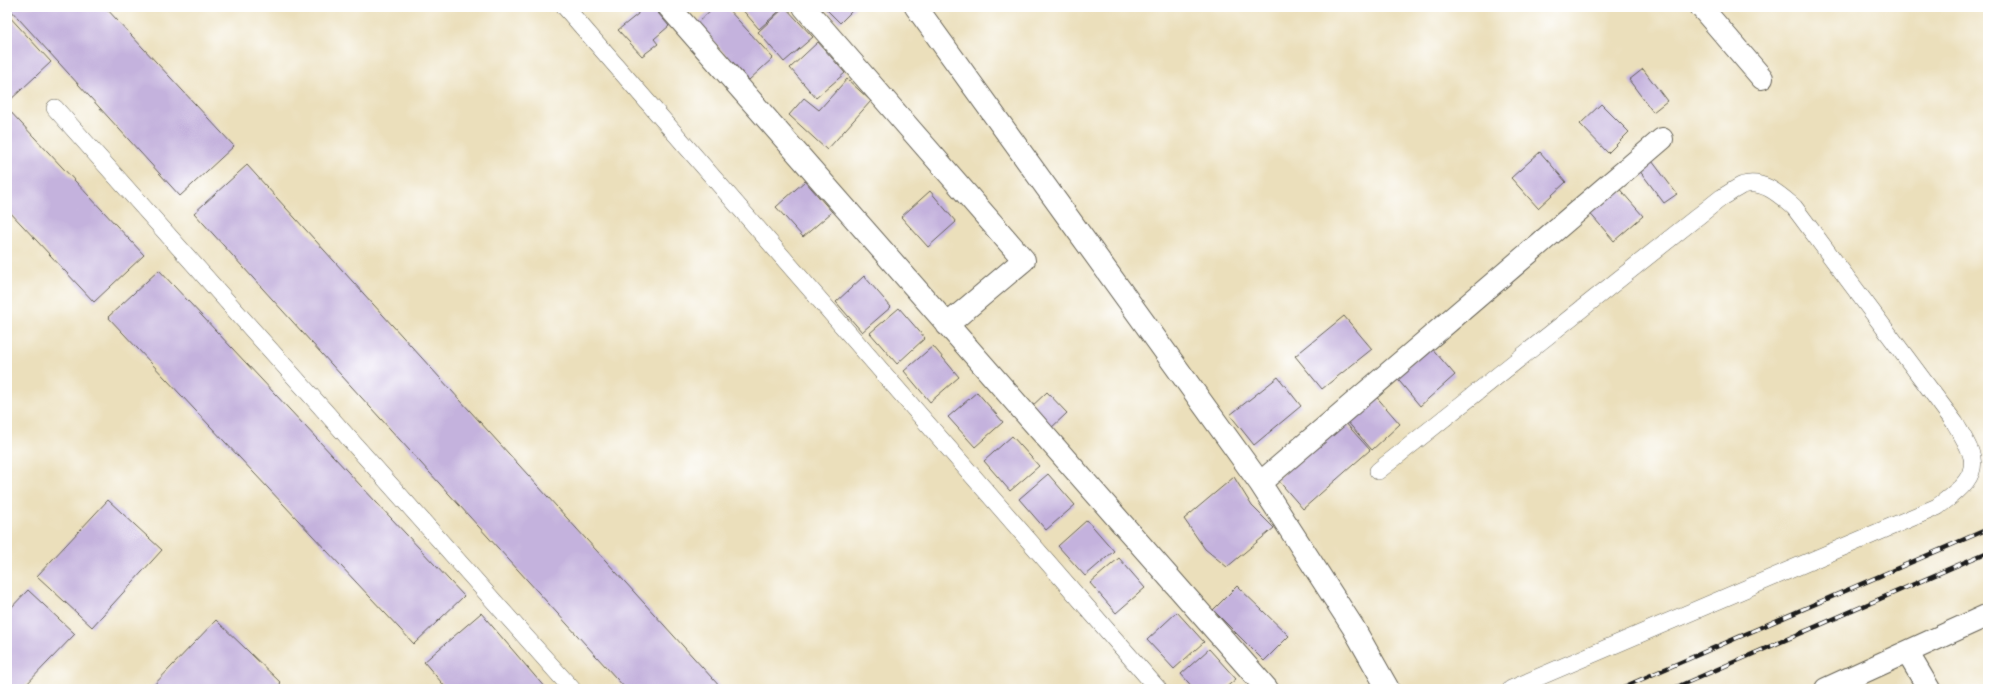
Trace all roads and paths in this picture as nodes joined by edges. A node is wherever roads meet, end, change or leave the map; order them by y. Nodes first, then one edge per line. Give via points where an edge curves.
1 (565, 7) edge
2 (669, 7) edge
3 (804, 7) edge
4 (916, 7) edge
5 (1701, 7) edge
6 (1762, 78) dead end
7 (54, 108) dead end
8 (1662, 139) dead end
9 (947, 325) junction
10 (1378, 471) dead end
11 (1260, 483) junction
12 (1988, 615) edge
13 (1907, 652) junction
14 (572, 689) edge
15 (1158, 689) edge
16 (1266, 689) edge
17 (1388, 689) edge
18 (1511, 689) edge
19 (1826, 689) edge
20 (1929, 689) edge

1 - 15 lane
2 - 9 street
3 - 9 street via 1024,260
4 - 11 street
5 - 6 street
7 - 14 lane
8 - 11 street
9 - 16 street
10 - 18 lane via 1721,198 1744,185 1763,185 1794,207 1955,423 1971,452 1973,469 1962,488 1937,507
11 - 17 street via 1353,627
12 - 13 street
13 - 19 street
13 - 20 street

